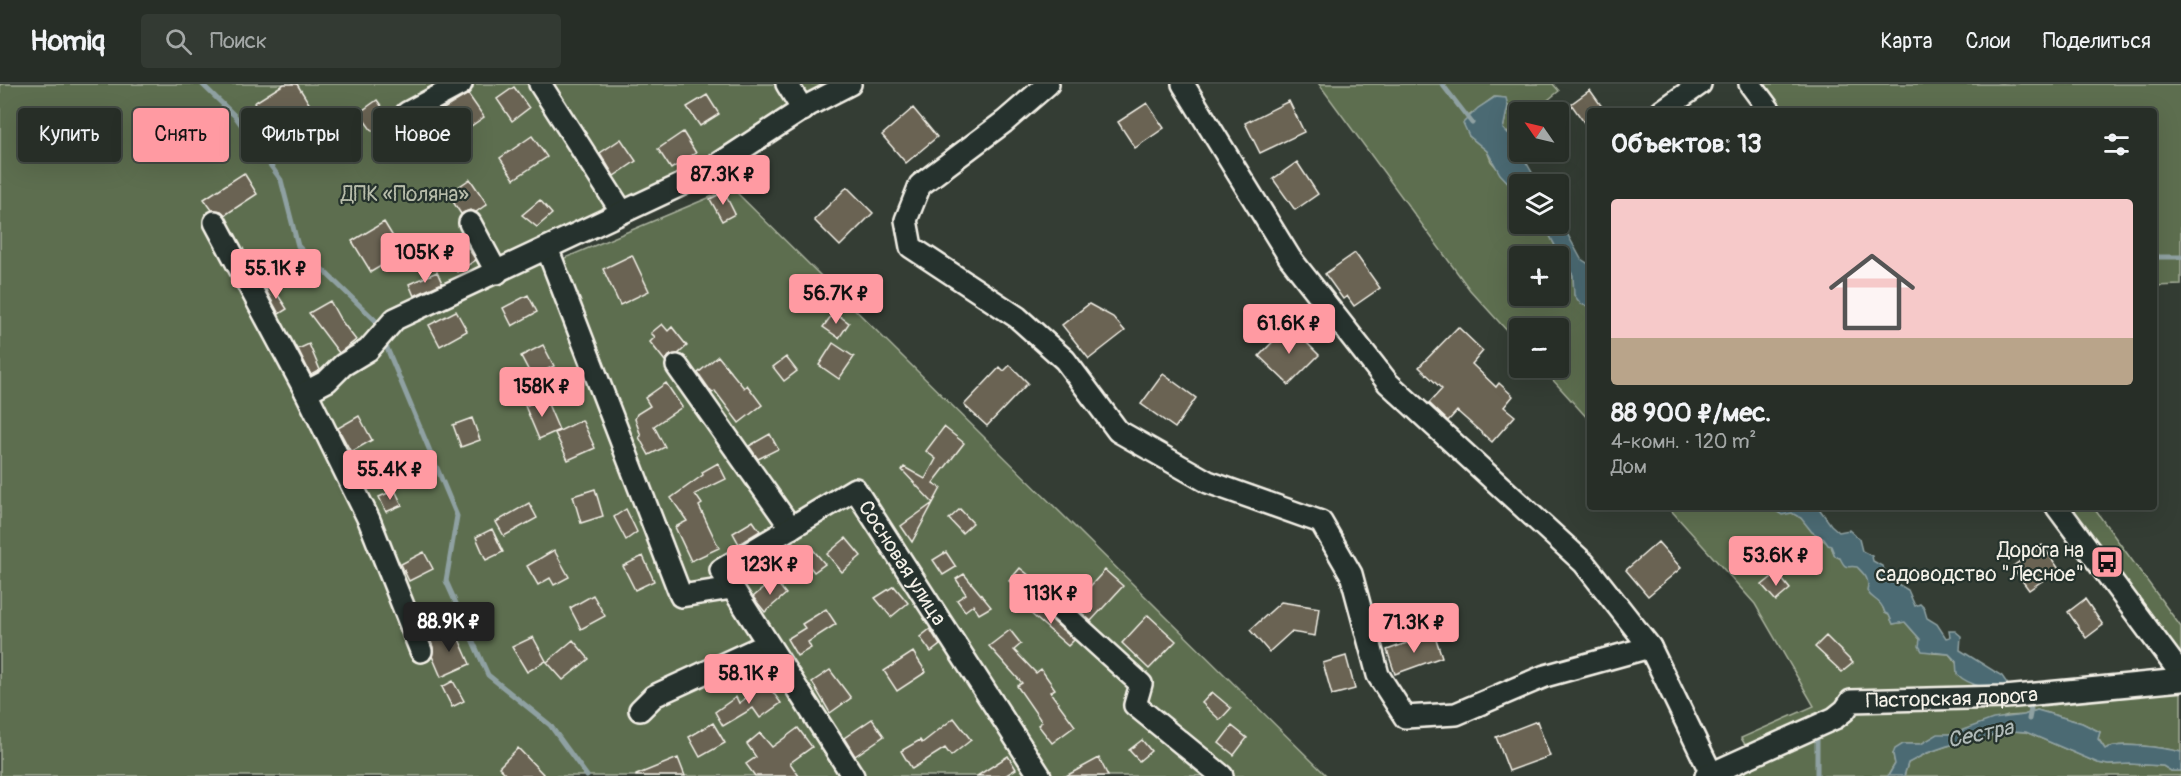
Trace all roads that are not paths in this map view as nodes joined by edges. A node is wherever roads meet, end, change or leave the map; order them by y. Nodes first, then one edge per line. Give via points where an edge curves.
1 (460, 84) edge
2 (540, 84) edge
3 (787, 84) edge
4 (850, 84) edge
5 (1048, 84) edge
6 (1183, 84) edge
7 (1700, 84) edge
8 (1750, 84) edge
9 (416, 108) edge
10 (1666, 108) edge
11 (1768, 108) edge
12 (803, 110) junction
13 (622, 212) junction
14 (215, 222) dead end
15 (470, 223) dead end
16 (547, 248) junction
17 (496, 273) junction
18 (677, 366) dead end
19 (306, 392) junction
20 (2058, 510) edge
21 (790, 528) junction
22 (726, 579) junction
23 (1041, 593) dead end
24 (767, 644) junction
25 (1650, 647) junction
26 (421, 651) dead end
27 (2181, 674) edge
28 (2181, 680) edge
29 (640, 710) dead end
30 (1709, 775) edge
31 (853, 776) edge
32 (1040, 776) edge
33 (1221, 776) edge

1 - 9 street
2 - 13 street
3 - 12 street
4 - 12 street
5 - 25 street via 920,185 906,220 911,248 1017,316 1065,360 1118,431 1208,482 1321,522 1351,574 1378,675 1405,717 1456,714 1545,676
6 - 25 street via 1290,258 1388,382 1584,563
7 - 10 street
8 - 11 street
12 - 13 street via 702,175
13 - 16 street
14 - 19 street
15 - 17 street
16 - 17 street
16 - 22 street via 681,596
17 - 19 street via 392,322 374,345
18 - 21 street
19 - 26 street via 369,520
20 - 27 street
21 - 22 street
21 - 32 street, Сосновая улица via 855,489
22 - 24 street
23 - 33 street via 1141,684 1135,705
24 - 29 street via 654,696
24 - 31 street
25 - 30 street
28 - 30 street, Пасторская дорога via 2013,696 1851,701 1835,718

